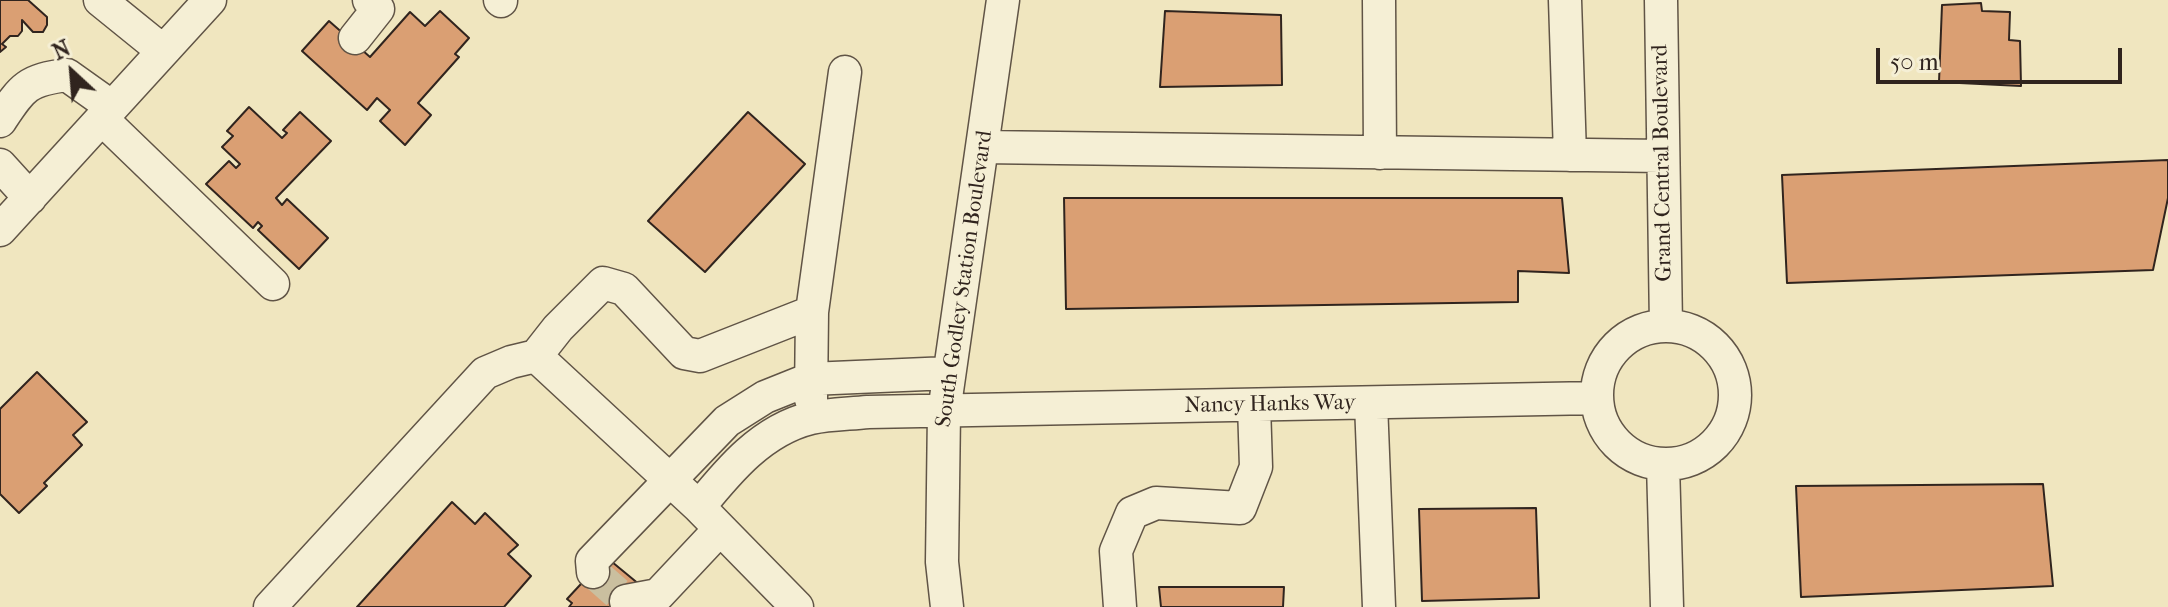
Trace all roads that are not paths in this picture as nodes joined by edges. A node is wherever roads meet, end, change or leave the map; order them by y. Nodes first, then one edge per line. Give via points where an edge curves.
1 (100, 0) edge
2 (210, 0) edge
3 (369, 0) edge
4 (1003, 0) edge
5 (1379, 0) edge
6 (1565, 0) edge
7 (1661, 0) edge
8 (355, 38) dead end
9 (163, 51) junction
10 (845, 72) dead end
11 (107, 113) junction
12 (0, 121) edge
13 (982, 147) junction
14 (1380, 153) junction
15 (1570, 155) junction
16 (1663, 156) junction
17 (0, 165) edge
18 (30, 198) junction
19 (0, 230) edge
20 (273, 284) dead end
21 (812, 312) junction
22 (1666, 326) junction
23 (536, 356) junction
24 (949, 373) junction
25 (810, 379) junction
26 (1596, 398) junction
27 (1371, 403) junction
28 (1254, 405) junction
29 (944, 412) junction
30 (811, 418) junction
31 (1663, 464) junction
32 (668, 479) junction
33 (710, 518) junction
34 (593, 572) dead end
35 (626, 601) dead end
36 (270, 607) edge
37 (797, 607) edge
38 (947, 607) edge
39 (1120, 607) edge
40 (1379, 607) edge
41 (1667, 607) edge

1 - 9 street
2 - 9 street
3 - 8 street via 378,9
4 - 13 street, South Godley Station Boulevard
5 - 14 street
6 - 15 street
7 - 16 street, Grand Central Boulevard
9 - 11 street
10 - 21 street
11 - 12 street via 67,75 38,79 21,91
11 - 18 street
11 - 20 street
13 - 14 street
13 - 24 street, South Godley Station Boulevard
14 - 15 street
15 - 16 street
16 - 22 street, Grand Central Boulevard
17 - 18 street
18 - 19 street
21 - 23 street via 700,356 684,353 624,289 603,283
21 - 25 street
22 - 26 street via 1623,340 1608,356
22 - 31 street via 1706,338 1732,372 1735,393 1722,435 1706,451
23 - 32 street
23 - 36 street via 485,373
24 - 25 street
24 - 29 street, South Godley Station Boulevard
25 - 30 street
25 - 32 street via 765,397 727,421
26 - 27 street, Nancy Hanks Way
26 - 31 street via 1600,419 1624,451
27 - 28 street, Nancy Hanks Way
27 - 40 street
28 - 29 street, Nancy Hanks Way
28 - 39 street via 1256,467 1240,508 1156,503 1132,513 1116,551
29 - 30 street, Nancy Hanks Way
29 - 38 street, South Godley Station Boulevard via 942,562
30 - 33 street, Nancy Hanks Way via 781,430 736,461
31 - 41 street
32 - 33 street
32 - 34 street via 592,561
33 - 35 street, Nancy Hanks Way via 658,595
33 - 37 street

